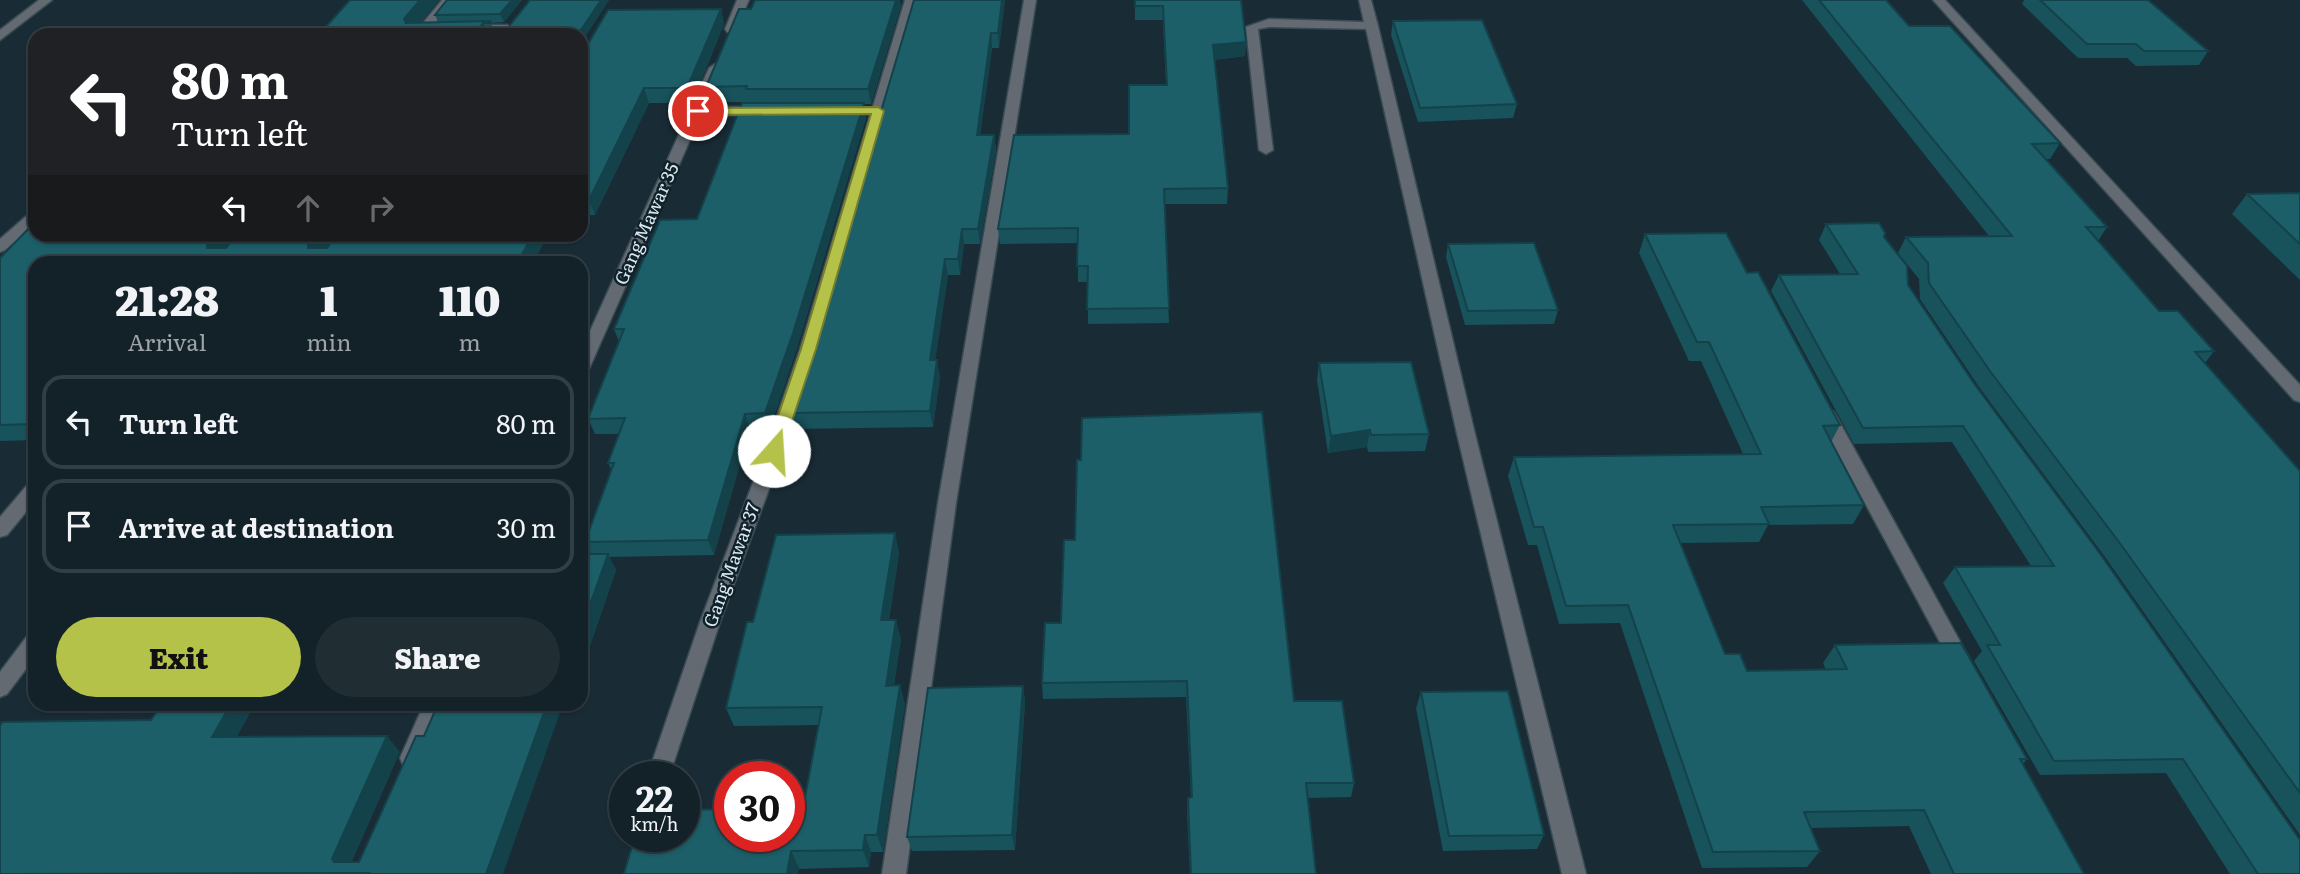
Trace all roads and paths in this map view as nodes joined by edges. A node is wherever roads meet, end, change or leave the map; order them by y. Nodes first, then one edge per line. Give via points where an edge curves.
1 (46, 0) edge
2 (448, 0) edge
3 (743, 0) edge
4 (911, 0) edge
5 (1030, 0) edge
6 (1365, 0) edge
7 (1939, 0) edge
8 (1372, 26) junction
9 (428, 28) edge
10 (0, 36) edge
11 (698, 111) junction
12 (781, 111) edge
13 (1266, 150) dead end
14 (28, 222) edge
15 (0, 247) edge
16 (588, 354) edge
17 (2300, 396) edge
18 (1818, 399) edge
19 (28, 497) edge
20 (0, 530) edge
21 (28, 650) edge
22 (1971, 680) edge
23 (0, 688) edge
24 (432, 711) edge
25 (663, 761) edge
26 (403, 777) edge
27 (894, 874) edge
28 (1574, 874) edge

1 - 10 street
2 - 9 street
3 - 11 street, Gang Mawar 35
4 - 25 street, Gang Mawar 37 via 871,111 808,349
5 - 27 street via 950,489
6 - 8 street
7 - 17 street
8 - 13 street via 1269,23 1252,27
8 - 28 street
11 - 12 street
11 - 16 street, Gang Mawar 35
14 - 15 street
18 - 22 street
19 - 20 street
21 - 23 street
24 - 26 street

